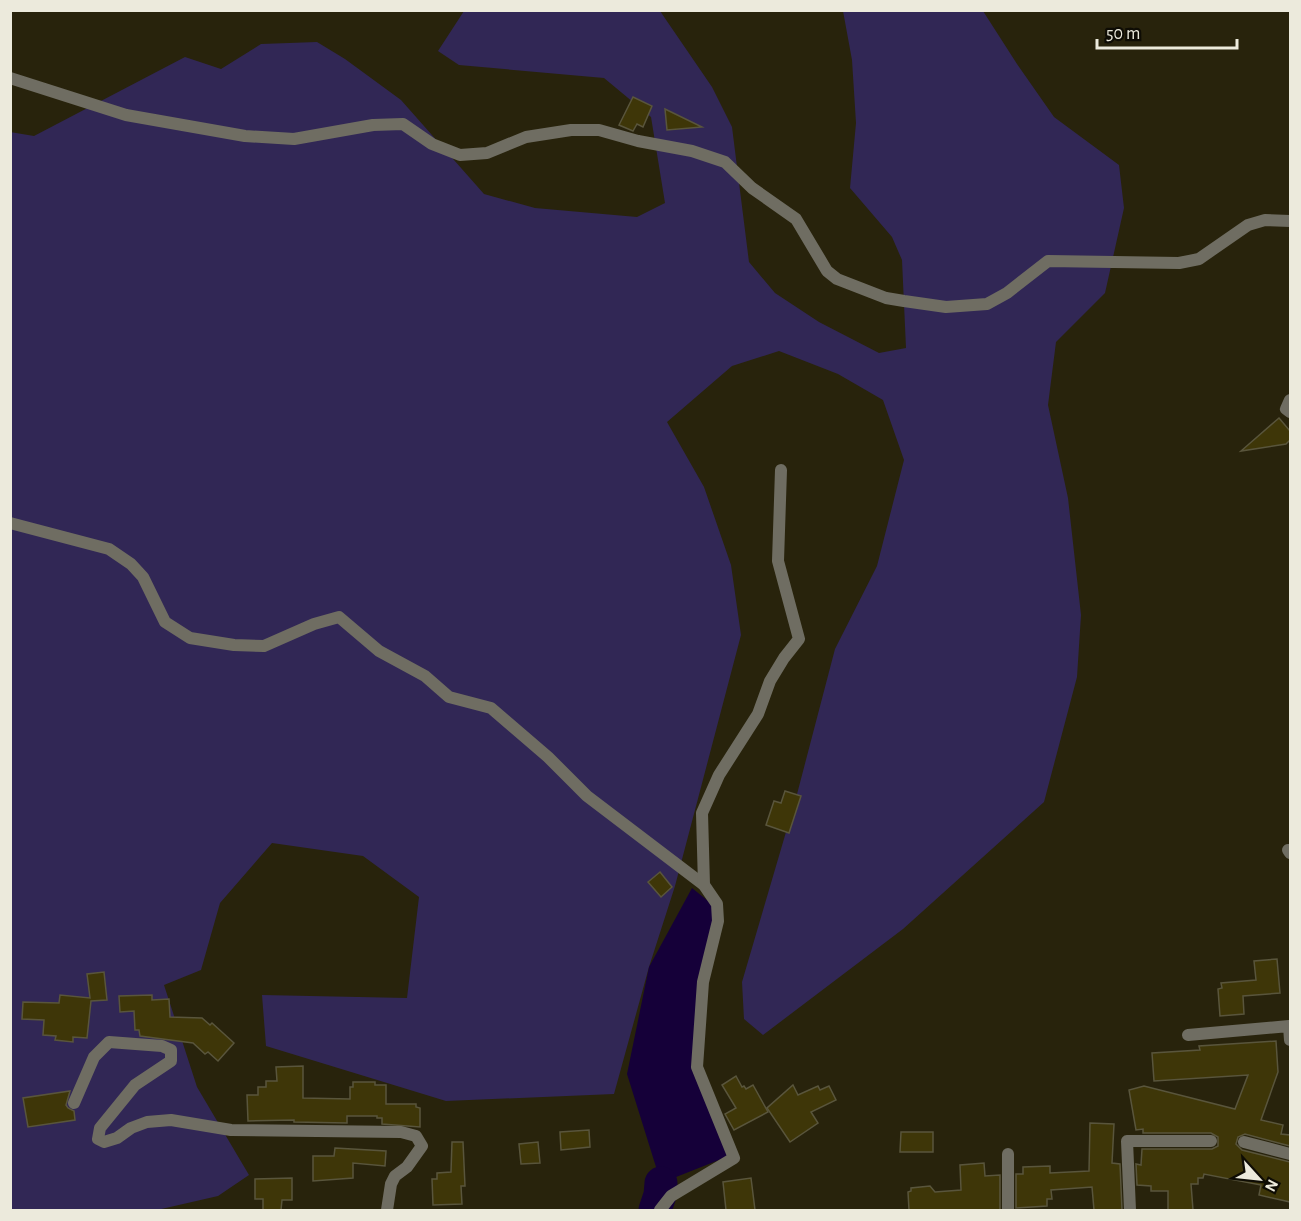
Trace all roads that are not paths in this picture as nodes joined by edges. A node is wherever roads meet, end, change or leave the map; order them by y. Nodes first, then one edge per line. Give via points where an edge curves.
1 (10, 78) edge
2 (1290, 221) edge
3 (1290, 400) edge
4 (1290, 412) edge
5 (781, 470) dead end
6 (10, 523) edge
7 (704, 885) junction
8 (1188, 1035) dead end
9 (1290, 1040) edge
10 (74, 1103) dead end
11 (1211, 1141) dead end
12 (1244, 1143) dead end
13 (1008, 1154) dead end
14 (1290, 1154) edge
15 (387, 1210) edge
16 (660, 1210) edge
17 (1008, 1210) edge
18 (1130, 1210) edge

1 - 2 street via 126,115 245,136 294,139 373,125 403,124 432,144 460,155 487,153 526,136 599,130 692,151 725,162 752,188 796,219 827,271 837,279 886,298 946,307 987,304 1048,261 1179,263 1199,259 1248,225 1265,220
3 - 4 street via 1286,409
5 - 7 street via 778,561 799,639 770,681 758,714 719,775 702,813
6 - 7 street via 109,549 143,577 165,622 190,638 264,646 339,617 379,651 425,676 449,698 491,708 587,796
7 - 16 street via 717,904 718,921 703,982 697,1067 734,1158 671,1197
8 - 9 street via 1289,1026
10 - 15 street via 94,1057 109,1042 162,1046 171,1050 171,1061 135,1085 100,1128 98,1139 104,1142 147,1122 171,1120 231,1130 401,1132 416,1136 422,1146 395,1176
11 - 18 street via 1127,1141
12 - 14 street
13 - 17 street

